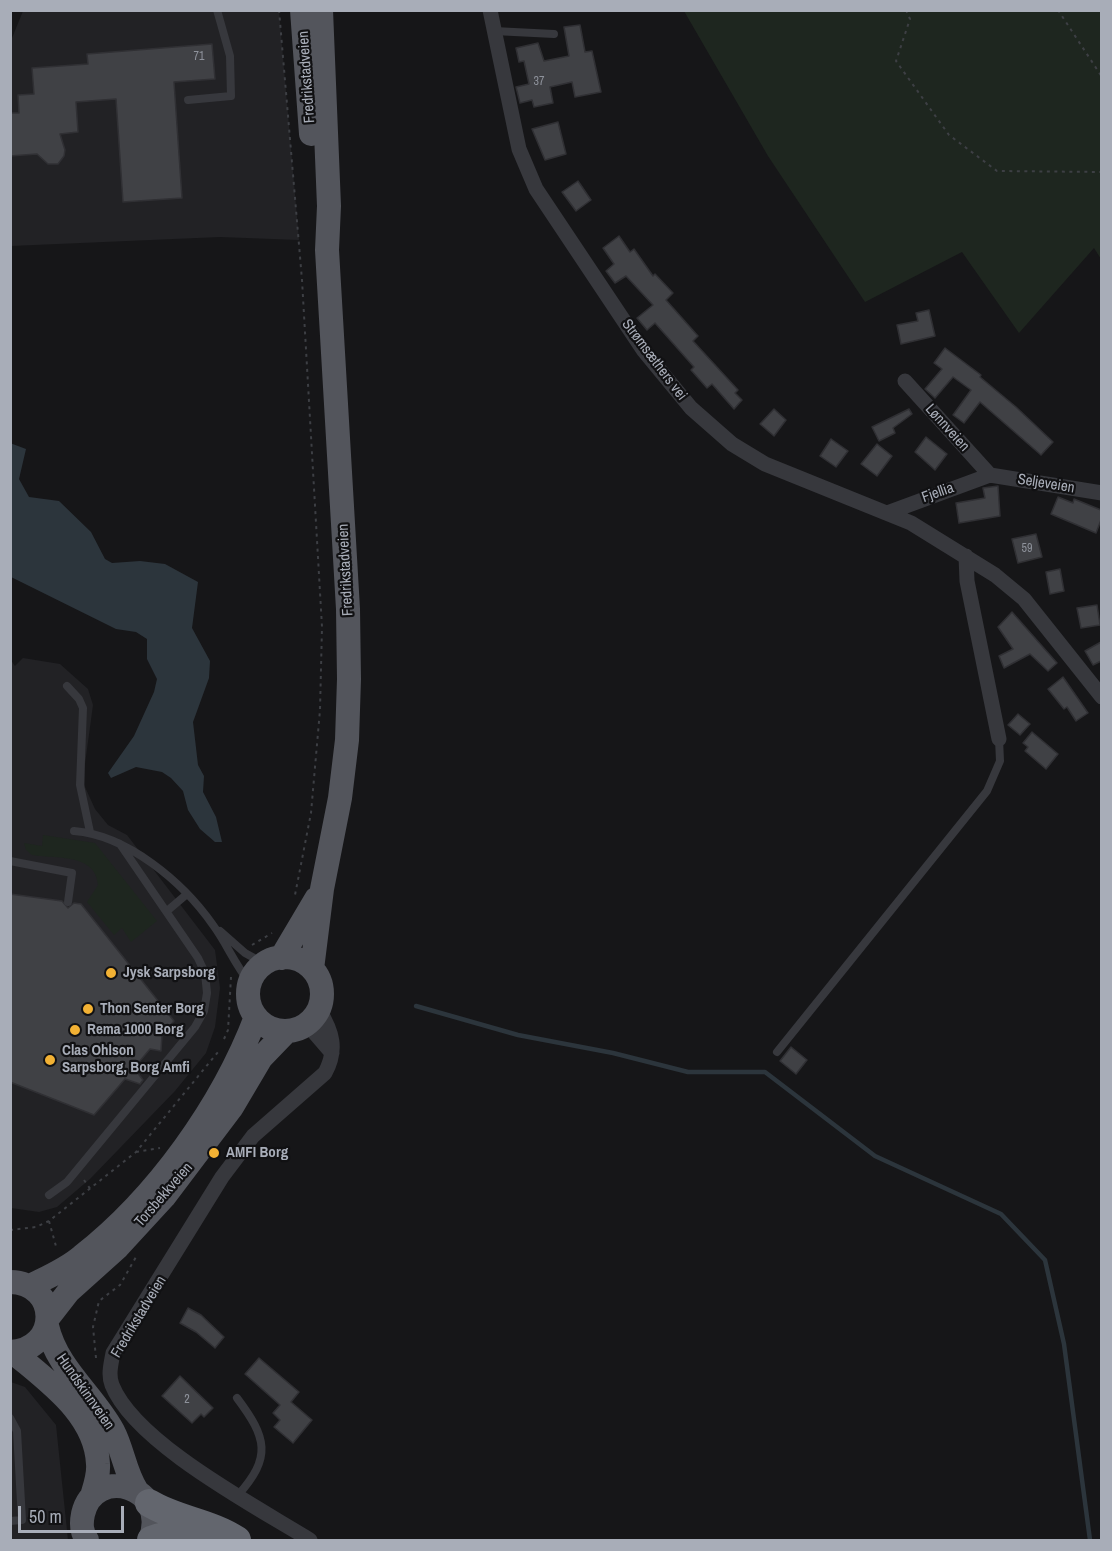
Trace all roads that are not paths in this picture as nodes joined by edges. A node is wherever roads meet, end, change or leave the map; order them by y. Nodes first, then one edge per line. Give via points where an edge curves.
1 (217, 10) edge
2 (302, 10) edge
3 (321, 10) edge
4 (490, 10) edge
5 (494, 31) junction
6 (554, 34) dead end
7 (188, 100) dead end
8 (327, 250) junction
9 (905, 381) dead end
10 (990, 475) junction
11 (1101, 493) edge
12 (887, 513) junction
13 (966, 556) junction
14 (67, 686) dead end
15 (1101, 697) edge
16 (999, 739) joint
17 (74, 831) dead end
18 (90, 832) junction
19 (120, 844) junction
20 (10, 861) edge
21 (322, 889) junction
22 (186, 894) junction
23 (68, 902) dead end
24 (167, 911) junction
25 (214, 926) junction
26 (264, 958) junction
27 (312, 969) junction
28 (250, 983) junction
29 (256, 1017) junction
30 (304, 1022) junction
31 (777, 1053) dead end
32 (49, 1195) dead end
33 (20, 1284) edge
34 (47, 1322) junction
35 (12, 1352) edge
36 (237, 1398) dead end
37 (10, 1418) edge
38 (238, 1495) junction
39 (92, 1496) junction
40 (143, 1497) junction
41 (10, 1521) edge
42 (87, 1540) edge
43 (151, 1540) edge
44 (208, 1540) edge
45 (237, 1540) edge
46 (310, 1540) edge

1 - 7 lane via 230,56 231,96
2 - 8 main road, Fredrikstadveien via 318,210
3 - 8 main road, Fredrikstadveien via 329,206
4 - 5 street, Strømsæthers vei
5 - 6 lane
5 - 12 street, Strømsæthers vei via 519,150 536,189 668,382 712,429 765,464
8 - 21 main road, Fredrikstadveien via 349,679 340,798
9 - 10 street, Lønnveien
10 - 11 street, Seljeveien
10 - 12 street, Fjellia
12 - 13 street, Strømsæthers vei
13 - 15 street, Strømsæthers vei via 1024,599
13 - 16 street via 967,581
14 - 18 lane via 83,708 80,785
16 - 31 lane via 1000,762 987,791
17 - 18 lane
18 - 19 lane
19 - 22 lane
19 - 24 lane
20 - 23 lane via 72,873
21 - 26 main road, Fredrikstadveien
21 - 27 main road, Fredrikstadveien
22 - 24 lane
22 - 25 lane
24 - 32 lane via 205,973 204,1011 169,1061 67,1182
25 - 26 lane
25 - 28 lane
26 - 27 main road via 303,962
26 - 28 main road
27 - 30 main road via 321,988
28 - 29 main road via 248,995
29 - 30 main road via 275,1030
29 - 33 main road, Torsbekkveien via 217,1100 139,1202 81,1257
30 - 34 main road, Torsbekkveien via 261,1058 232,1107 164,1197 118,1247 69,1291
30 - 38 street, Fredrikstadveien via 332,1053 330,1062 317,1083 253,1136 222,1177 113,1353 110,1372 111,1385 142,1426 175,1455
33 - 34 main road, Hundskinnveien via 44,1299
34 - 35 main road, Torsbekkveien via 34,1345
34 - 40 main road, Hundskinnveien via 51,1343 112,1429 131,1482
35 - 39 main road, Hundskinnveien via 45,1376 85,1424 94,1441 99,1466
36 - 38 lane via 263,1448 262,1460 252,1479
37 - 41 lane via 17,1431 22,1520
38 - 46 street, Fredrikstadveien
39 - 40 main road via 113,1486
39 - 42 main road, Hundskinnveien via 81,1522
40 - 43 main road, Hundskinnveien via 155,1521
40 - 45 highway via 171,1515 216,1528
43 - 44 highway via 188,1535

